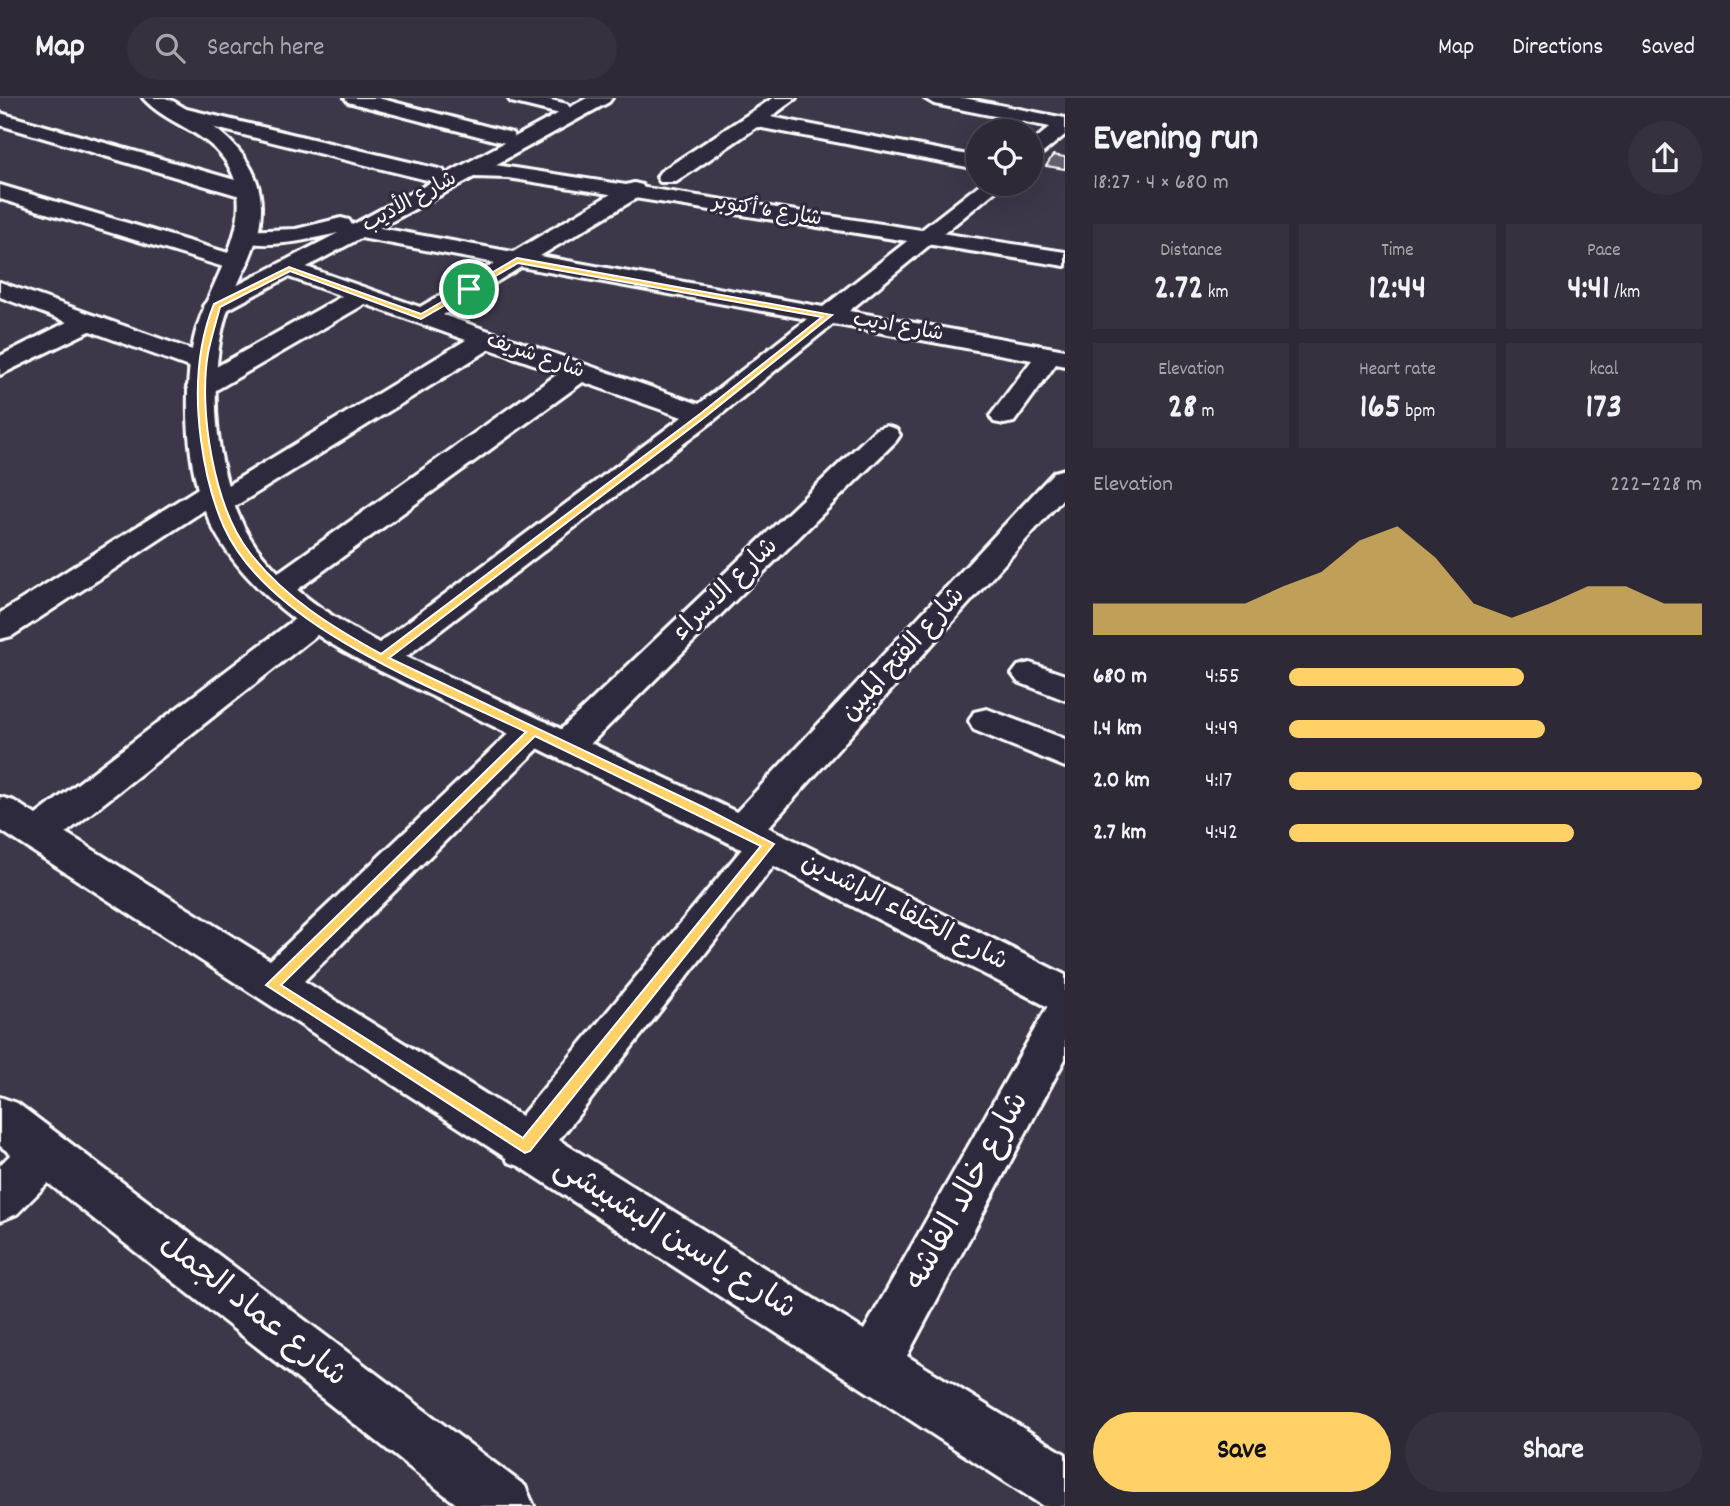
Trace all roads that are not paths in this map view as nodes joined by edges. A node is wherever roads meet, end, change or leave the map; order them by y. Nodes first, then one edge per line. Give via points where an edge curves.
1 (355, 98) edge
2 (518, 98) edge
3 (602, 98) edge
4 (786, 98) edge
5 (934, 98) edge
6 (569, 103) edge
7 (165, 105) edge
8 (260, 109) dead end
9 (0, 119) edge
10 (753, 120) junction
11 (1065, 124) edge
12 (232, 125) junction
13 (511, 141) junction
14 (1043, 143) edge
15 (966, 161) edge
16 (469, 170) junction
17 (435, 175) junction
18 (668, 177) junction
19 (634, 190) junction
20 (248, 191) junction
21 (0, 192) edge
22 (978, 196) edge
23 (938, 229) junction
24 (358, 231) junction
25 (1065, 239) edge
26 (254, 246) junction
27 (1065, 258) edge
28 (517, 260) junction
29 (289, 269) junction
30 (0, 289) edge
31 (361, 296) junction
32 (216, 306) junction
33 (828, 315) junction
34 (421, 317) junction
35 (89, 321) junction
36 (486, 340) junction
37 (1057, 357) edge
38 (0, 367) edge
39 (579, 372) junction
40 (202, 375) junction
41 (702, 415) junction
42 (1004, 416) dead end
43 (886, 435) dead end
44 (1065, 478) edge
45 (216, 497) junction
46 (278, 589) junction
47 (316, 619) junction
48 (0, 628) edge
49 (382, 658) junction
50 (1030, 674) dead end
51 (1065, 688) edge
52 (987, 721) dead end
53 (550, 738) junction
54 (1065, 754) edge
55 (19, 823) edge
56 (755, 838) junction
57 (272, 985) junction
58 (1065, 995) edge
59 (1065, 1017) edge
60 (0, 1118) edge
61 (525, 1147) junction
62 (45, 1153) junction
63 (0, 1198) edge
64 (873, 1366) junction
65 (1065, 1487) edge
66 (505, 1506) edge

1 - 13 street, شارع 6 أكتوبر
2 - 6 street
3 - 13 street, شارع الأديب
4 - 10 street
5 - 11 street
6 - 13 street, شارع الأديب
7 - 12 street
7 - 20 street, شارع الخلفاء الراشدين via 222,143 242,170
8 - 12 street
9 - 20 street
10 - 15 street
10 - 18 street
11 - 14 street
12 - 17 street
13 - 16 street, شارع الأديب
13 - 17 street, شارع الأديب
13 - 18 street, شارع 6 أكتوبر via 552,158
16 - 19 street, شارع 6 أكتوبر
16 - 24 street, شارع الأديب
17 - 26 street, شارع الأديب via 341,226
18 - 23 street, شارع 6 أكتوبر
19 - 23 street, شارع 6 أكتوبر
19 - 28 street
20 - 26 street, شارع الخلفاء الراشدين
21 - 26 street
22 - 23 street
23 - 25 street, شارع 6 أكتوبر
23 - 27 street, شارع 6 أكتوبر
23 - 33 street
24 - 28 street, شارع اديب
24 - 29 street, شارع الأديب
26 - 29 street via 270,249 274,260
26 - 32 street, شارع الخلفاء الراشدين
28 - 33 street, شارع اديب
28 - 34 street
29 - 31 street, شارع شريف
29 - 32 street, شارع الأديب
30 - 35 street
31 - 34 street, شارع شريف
31 - 40 street
32 - 40 street, شارع الخلفاء الراشدين
33 - 37 street, شارع اديب
33 - 41 street
34 - 36 street, شارع شريف
35 - 38 street
35 - 40 street
36 - 39 street, شارع شريف
36 - 45 street
37 - 42 street
39 - 41 street, شارع شريف
39 - 46 street
40 - 45 street, شارع الخلفاء الراشدين via 202,420
41 - 49 street
43 - 53 street, شارع الاسراء
44 - 56 street, شارع الفتح المبين
45 - 46 street, شارع الخلفاء الراشدين via 245,554
45 - 48 street
46 - 47 street, شارع الخلفاء الراشدين
47 - 49 street, شارع الخلفاء الراشدين
47 - 55 street
49 - 53 street, شارع الخلفاء الراشدين
50 - 51 street
52 - 54 street
53 - 56 street, شارع الخلفاء الراشدين
53 - 57 street, شارع الاسراء
55 - 57 street, شارع ياسين البشبيشى
56 - 58 street, شارع الخلفاء الراشدين
56 - 61 street, شارع الفتح المبين
57 - 61 street, شارع ياسين البشبيشى
59 - 64 street, شارع خالد الفاشه
60 - 62 street, شارع عماد الجمل
61 - 64 street, شارع ياسين البشبيشى
62 - 63 street
62 - 66 street, شارع عماد الجمل
64 - 65 street, شارع ياسين البشبيشى

